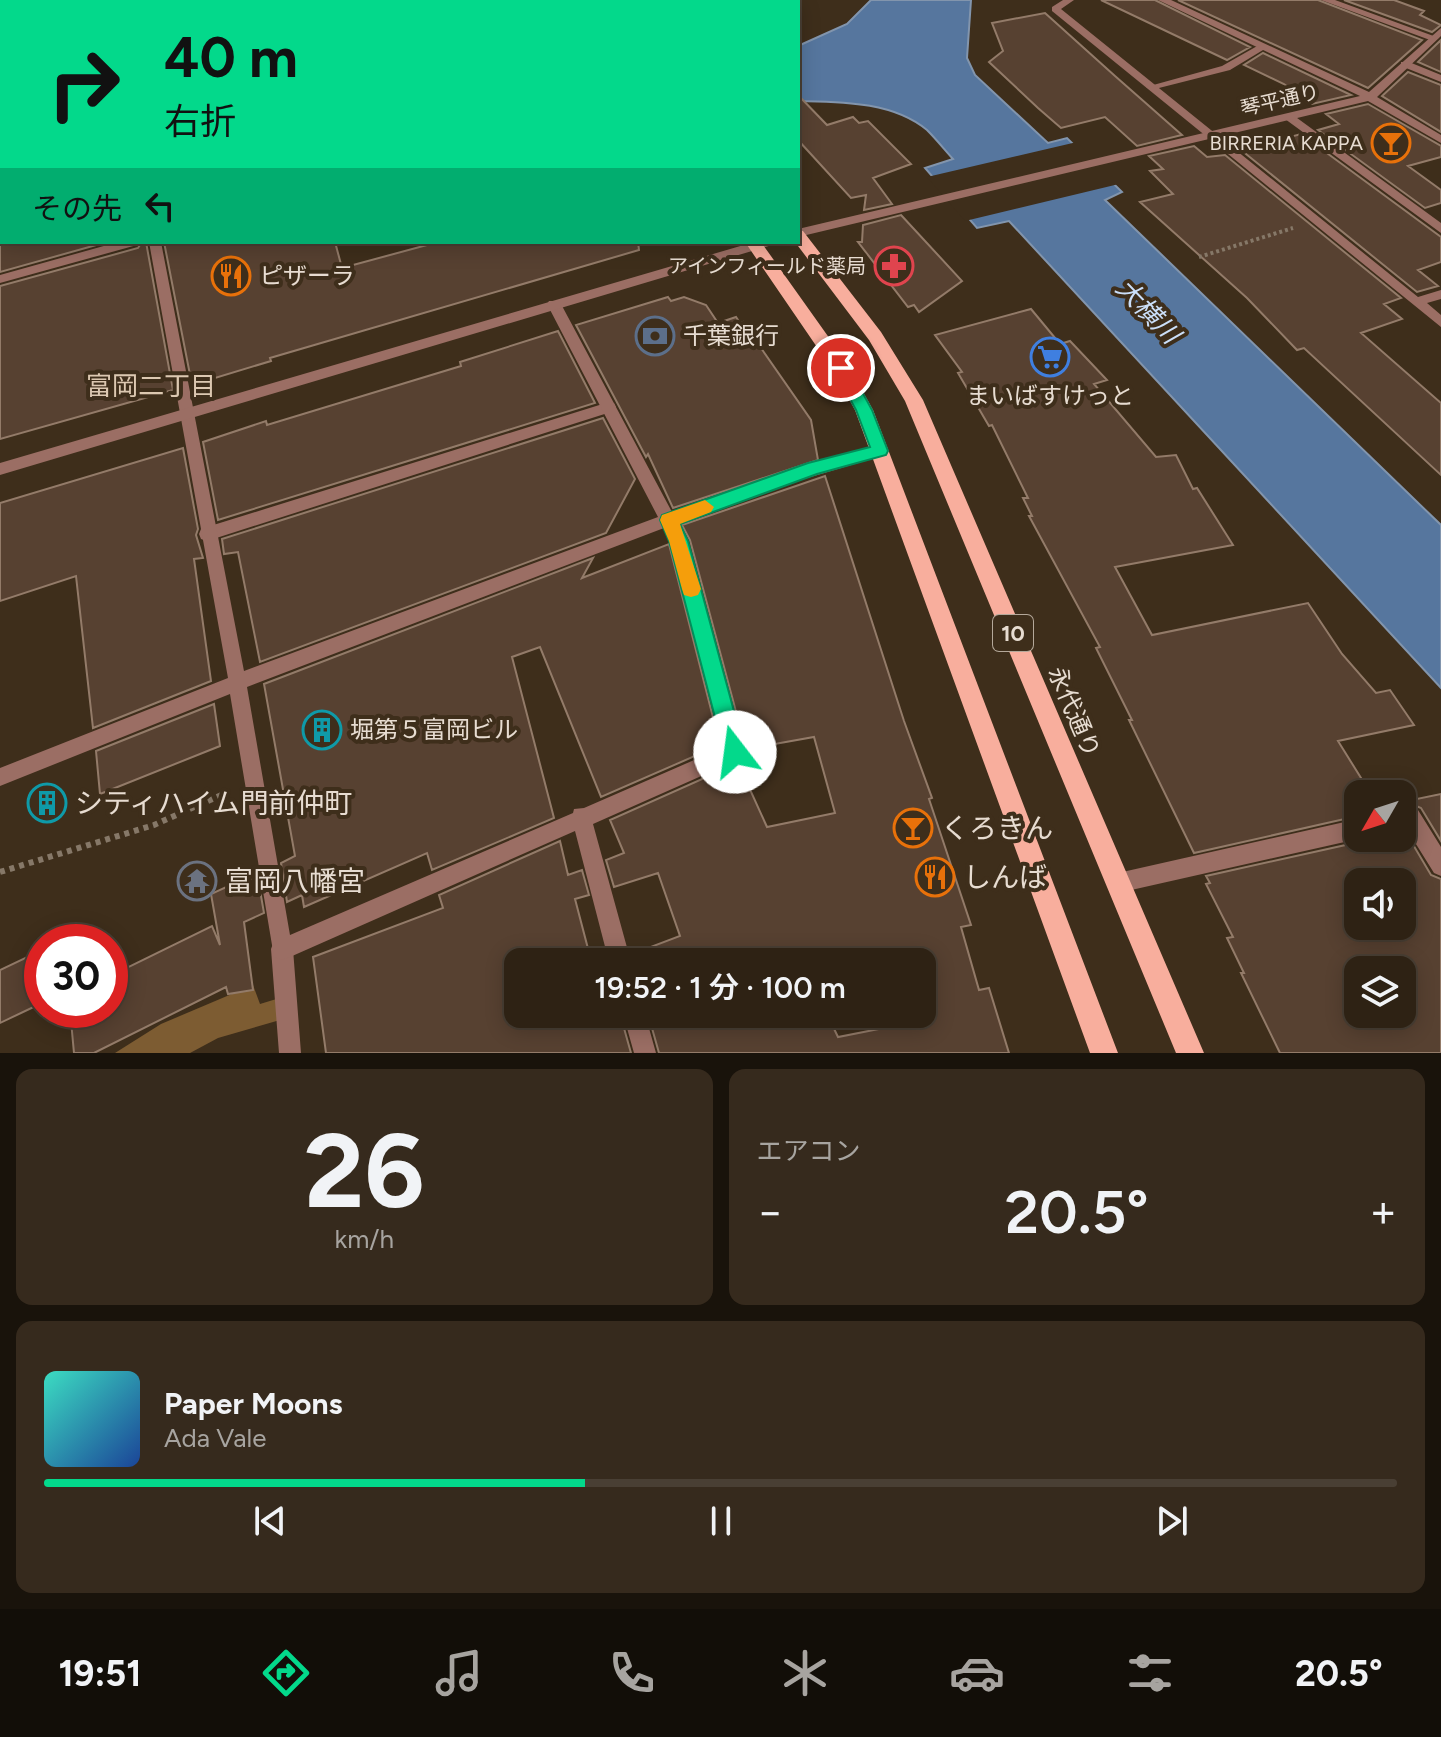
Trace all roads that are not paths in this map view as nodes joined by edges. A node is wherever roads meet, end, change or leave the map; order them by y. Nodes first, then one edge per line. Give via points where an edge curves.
1 (1069, 0) edge
2 (1163, 0) edge
3 (1326, 0) edge
4 (1437, 34) edge
5 (1263, 47) junction
6 (1405, 64) junction
7 (1441, 79) edge
8 (1151, 87) junction
9 (1370, 97) junction
10 (1289, 117) junction
11 (1210, 134) junction
12 (1441, 140) edge
13 (1441, 229) edge
14 (800, 234) edge
15 (800, 237) edge
16 (126, 244) edge
17 (155, 244) edge
18 (756, 244) edge
19 (760, 244) edge
20 (0, 279) edge
21 (1441, 294) edge
22 (1416, 302) junction
23 (554, 304) junction
24 (1441, 322) edge
25 (609, 407) junction
26 (187, 413) junction
27 (880, 451) junction
28 (0, 469) edge
29 (669, 520) junction
30 (207, 534) junction
31 (237, 680) junction
32 (0, 777) edge
33 (581, 816) junction
34 (1416, 825) edge
35 (1344, 832) edge
36 (1441, 866) edge
37 (1118, 883) junction
38 (616, 948) edge
39 (282, 949) junction
40 (638, 1028) edge
41 (290, 1053) edge
42 (645, 1053) edge
43 (1104, 1053) edge
44 (1190, 1053) edge

1 - 8 street via 1055,9
2 - 5 street
3 - 4 street
4 - 6 street, 琴平通り
5 - 8 street via 1226,68
5 - 9 street
6 - 7 street
6 - 9 street, 琴平通り
8 - 11 street
9 - 10 street, 琴平通り
9 - 12 street
10 - 11 street, 琴平通り
10 - 13 street
11 - 14 street, 琴平通り
11 - 22 street
15 - 37 main road, 永代通り / 10 via 875,336 914,400
16 - 20 street
17 - 26 street
18 - 23 street
19 - 27 main road via 841,368
21 - 22 street
22 - 24 street
23 - 25 street
23 - 26 street
25 - 29 street
25 - 30 street
26 - 28 street
26 - 30 street
27 - 29 street via 814,468
27 - 43 main road
29 - 31 street
29 - 33 street via 735,752
30 - 31 street
31 - 32 street
31 - 39 street
33 - 38 street
33 - 39 street
34 - 36 street
35 - 37 street
37 - 44 main road, 永代通り / 10
39 - 41 street
40 - 42 street

